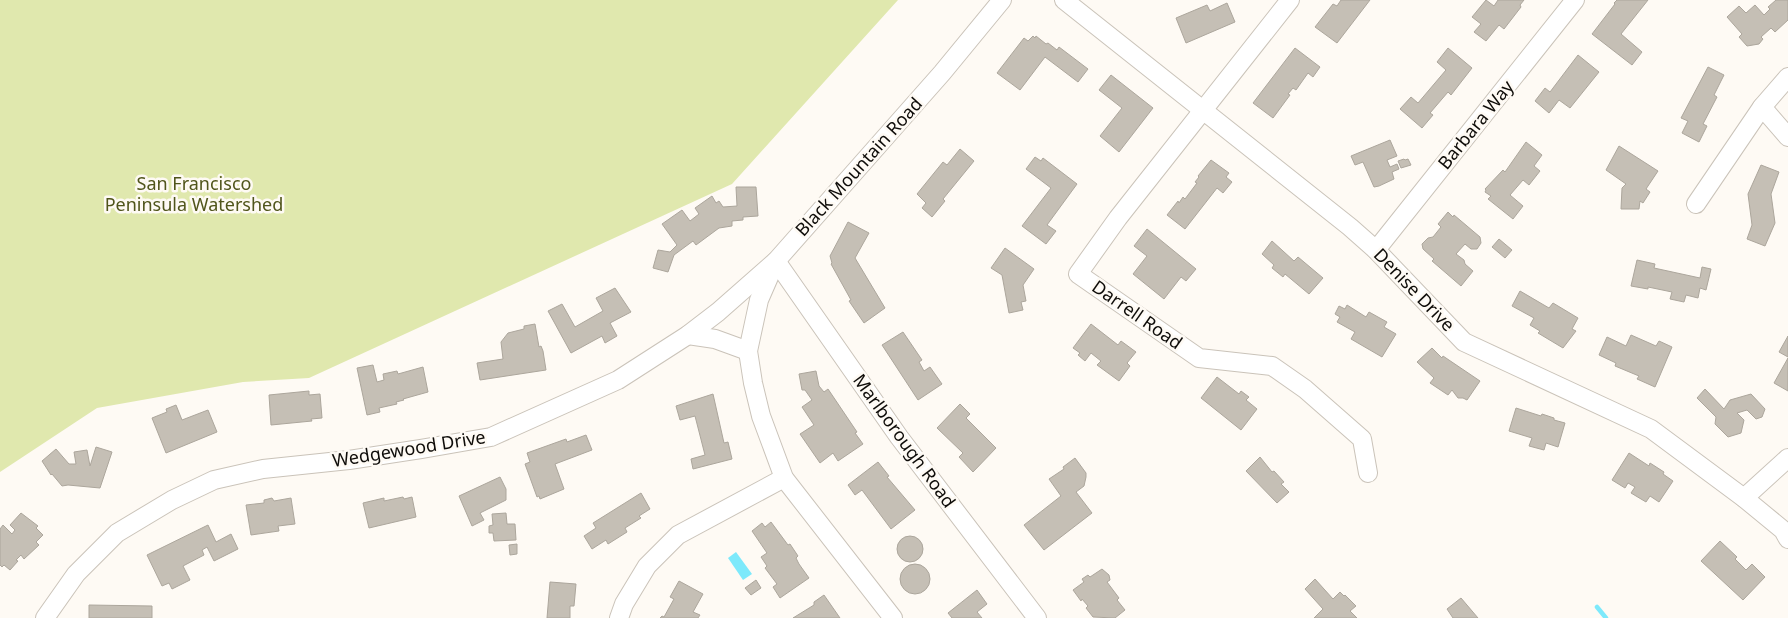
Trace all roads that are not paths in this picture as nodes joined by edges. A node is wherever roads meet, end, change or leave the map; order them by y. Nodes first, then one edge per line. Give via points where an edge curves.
1 (1002, 0) edge
2 (1064, 0) edge
3 (1290, 0) edge
4 (1575, 0) edge
5 (1788, 77) edge
6 (1762, 107) junction
7 (1202, 110) junction
8 (1788, 137) edge
9 (1696, 204) dead end
10 (1376, 250) junction
11 (776, 260) junction
12 (688, 335) junction
13 (748, 351) junction
14 (1788, 458) edge
15 (1368, 473) dead end
16 (784, 478) junction
17 (1744, 498) junction
18 (1788, 539) edge
19 (45, 618) edge
20 (619, 618) edge
21 (893, 618) edge
22 (1037, 618) edge

1 - 11 street, Black Mountain Road via 948,66
2 - 7 street, Denise Drive
3 - 7 street, Darrell Road
4 - 10 street, Barbara Way
5 - 6 street
6 - 8 street
6 - 9 street
7 - 10 street, Denise Drive
7 - 15 street, Darrell Road via 1078,274 1199,358 1272,366 1305,389 1362,440
10 - 17 street, Denise Drive via 1464,342 1651,429
11 - 12 street, Wedgewood Drive
11 - 13 street, Black Mountain Road via 760,300
11 - 22 street, Marlborough Road via 898,437
12 - 13 street via 715,339
12 - 19 street, Wedgewood Drive via 618,380 491,437 349,460 263,468 214,480 172,500 117,533 76,574
13 - 16 street, Black Mountain Road via 761,416
14 - 17 street
16 - 20 street via 678,535 647,566
16 - 21 street, Black Mountain Road
17 - 18 street, Denise Drive

